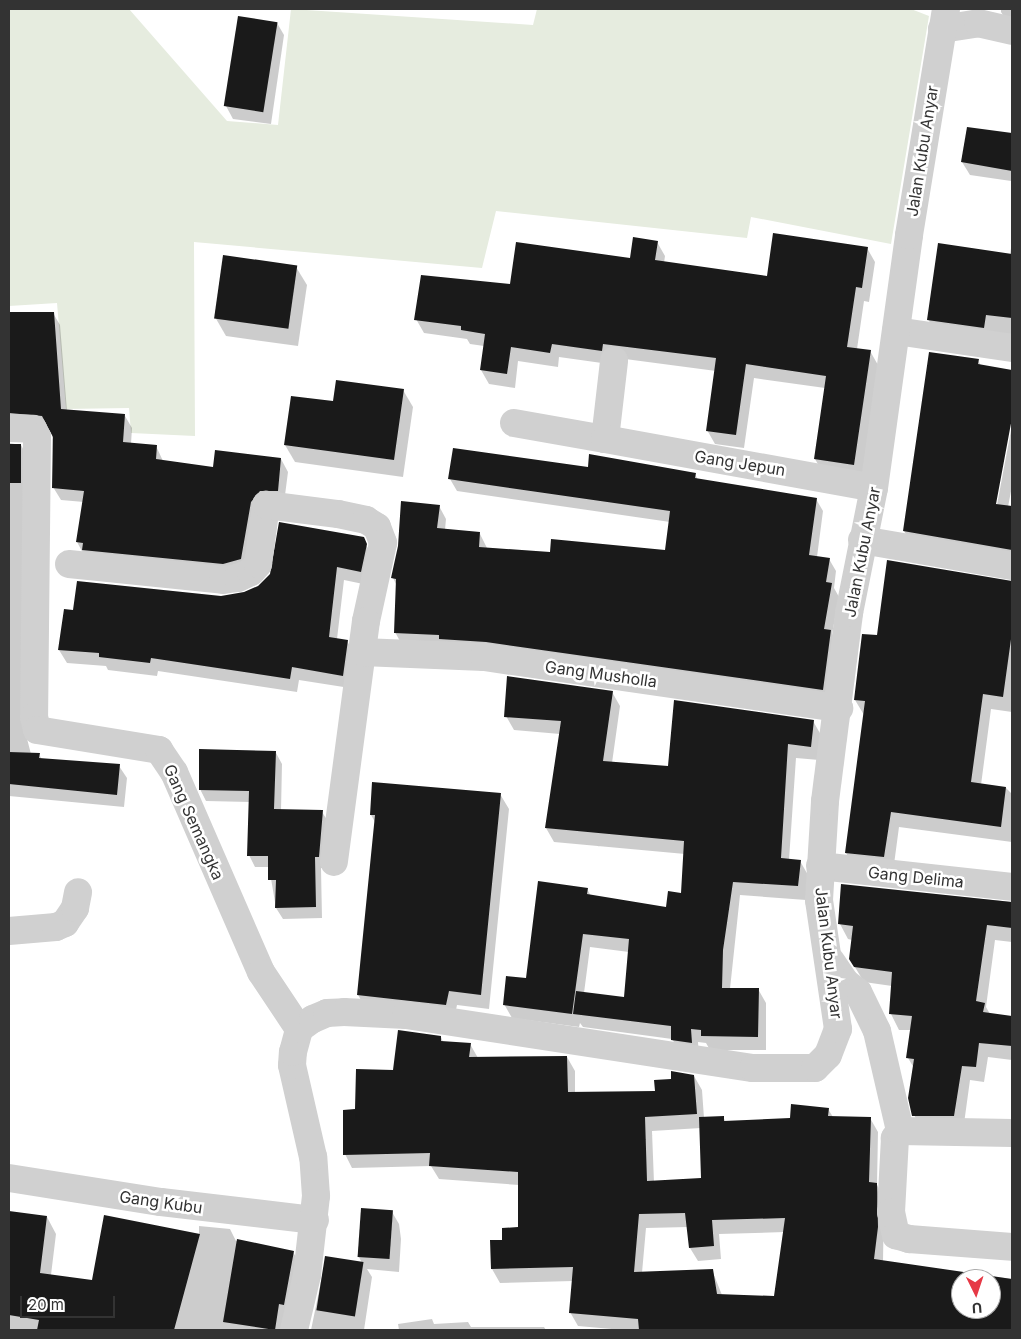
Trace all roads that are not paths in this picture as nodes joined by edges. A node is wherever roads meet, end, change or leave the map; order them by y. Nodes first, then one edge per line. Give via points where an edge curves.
1 (944, 19) edge
2 (1012, 31) edge
3 (896, 331) junction
4 (1012, 348) edge
5 (614, 361) dead end
6 (514, 423) dead end
7 (9, 428) edge
8 (605, 439) junction
9 (874, 488) junction
10 (862, 540) junction
11 (69, 564) dead end
12 (1012, 566) edge
13 (362, 652) junction
14 (838, 708) junction
15 (334, 862) dead end
16 (820, 866) junction
17 (1012, 887) edge
18 (78, 892) dead end
19 (9, 931) edge
20 (827, 956) junction
21 (299, 1029) junction
22 (900, 1131) junction
23 (1012, 1133) edge
24 (9, 1178) edge
25 (315, 1220) junction
26 (1012, 1248) edge
27 (294, 1330) edge

1 - 2 street
1 - 3 street, Jalan Kubu Anyar
3 - 4 street
3 - 9 street, Jalan Kubu Anyar
5 - 8 street
6 - 8 street, Gang Jepun
7 - 21 street, Gang Semangka via 33,429 36,432 34,717 37,730 159,750 174,772 261,972
8 - 9 street, Gang Jepun
9 - 10 street, Jalan Kubu Anyar
10 - 12 street
10 - 14 street, Jalan Kubu Anyar
11 - 13 street via 224,580 251,572 258,564 266,505 366,520 377,527 383,543
13 - 14 street, Gang Musholla via 484,657
13 - 15 street
14 - 16 street, Jalan Kubu Anyar
16 - 17 street, Gang Delima
16 - 20 street, Jalan Kubu Anyar via 819,900
18 - 19 street via 75,908 65,923
20 - 21 street, Jalan Kubu Anyar via 836,998 838,1029 828,1055 816,1068 724,1064 406,1015 327,1013
20 - 22 street via 867,1006 877,1031
21 - 25 street via 292,1065 313,1157
22 - 23 street
22 - 26 street via 895,1138 890,1212 896,1235 909,1240
24 - 25 street, Gang Kubu via 161,1202
25 - 27 street

